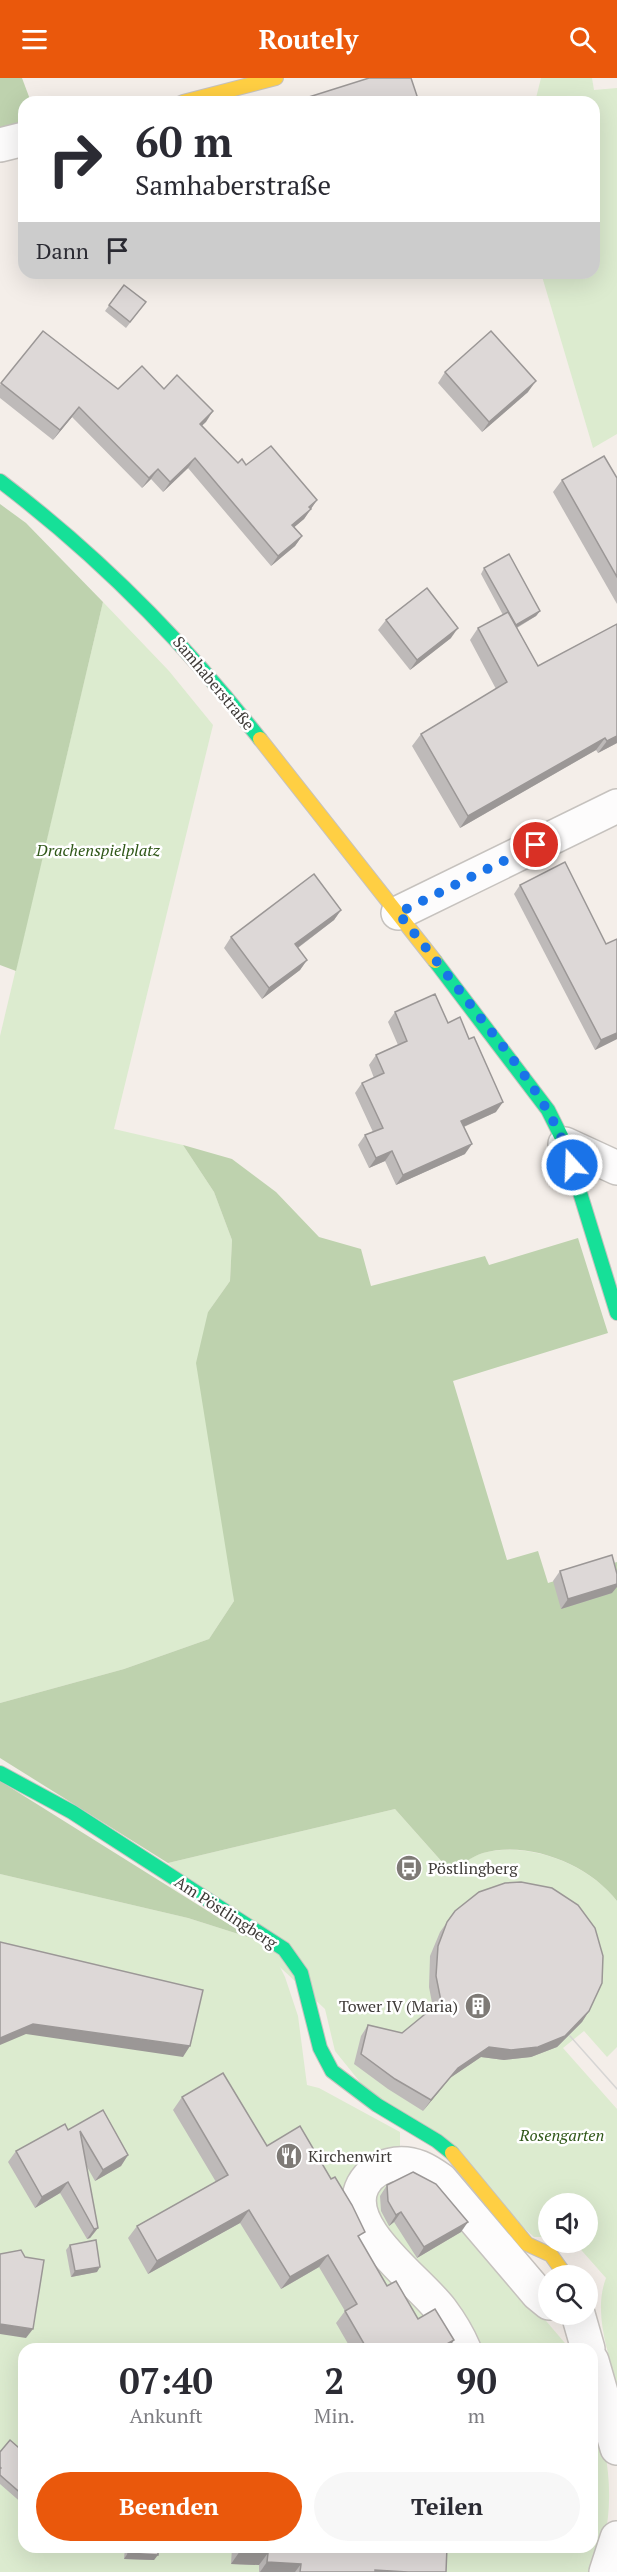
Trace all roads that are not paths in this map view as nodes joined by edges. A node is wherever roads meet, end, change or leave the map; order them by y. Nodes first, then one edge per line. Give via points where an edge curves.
1 (276, 78) edge
2 (206, 96) edge
3 (18, 140) edge
4 (0, 144) edge
5 (0, 481) edge
6 (617, 806) edge
7 (398, 913) junction
8 (565, 1144) junction
9 (617, 1168) edge
10 (617, 1313) edge
11 (0, 1773) edge
12 (558, 2265) edge
13 (538, 2294) edge
14 (461, 2343) edge
15 (598, 2382) edge
16 (617, 2448) edge
17 (617, 2538) edge
18 (606, 2572) edge

1 - 2 street
3 - 4 street
5 - 7 street, Samhaberstraße via 102,564 165,625 214,680
6 - 7 street
7 - 8 street, Samhaberstraße via 548,1110
8 - 9 street
8 - 10 street, Samhaberstraße
11 - 12 street, Am Pöstlingberg via 72,1812 284,1949 301,1973 320,2048 332,2071 452,2153 527,2244 550,2255
13 - 14 street via 441,2180 422,2167 405,2163 383,2166 368,2177 358,2195 362,2216 373,2236 441,2309
15 - 16 street
17 - 18 street

